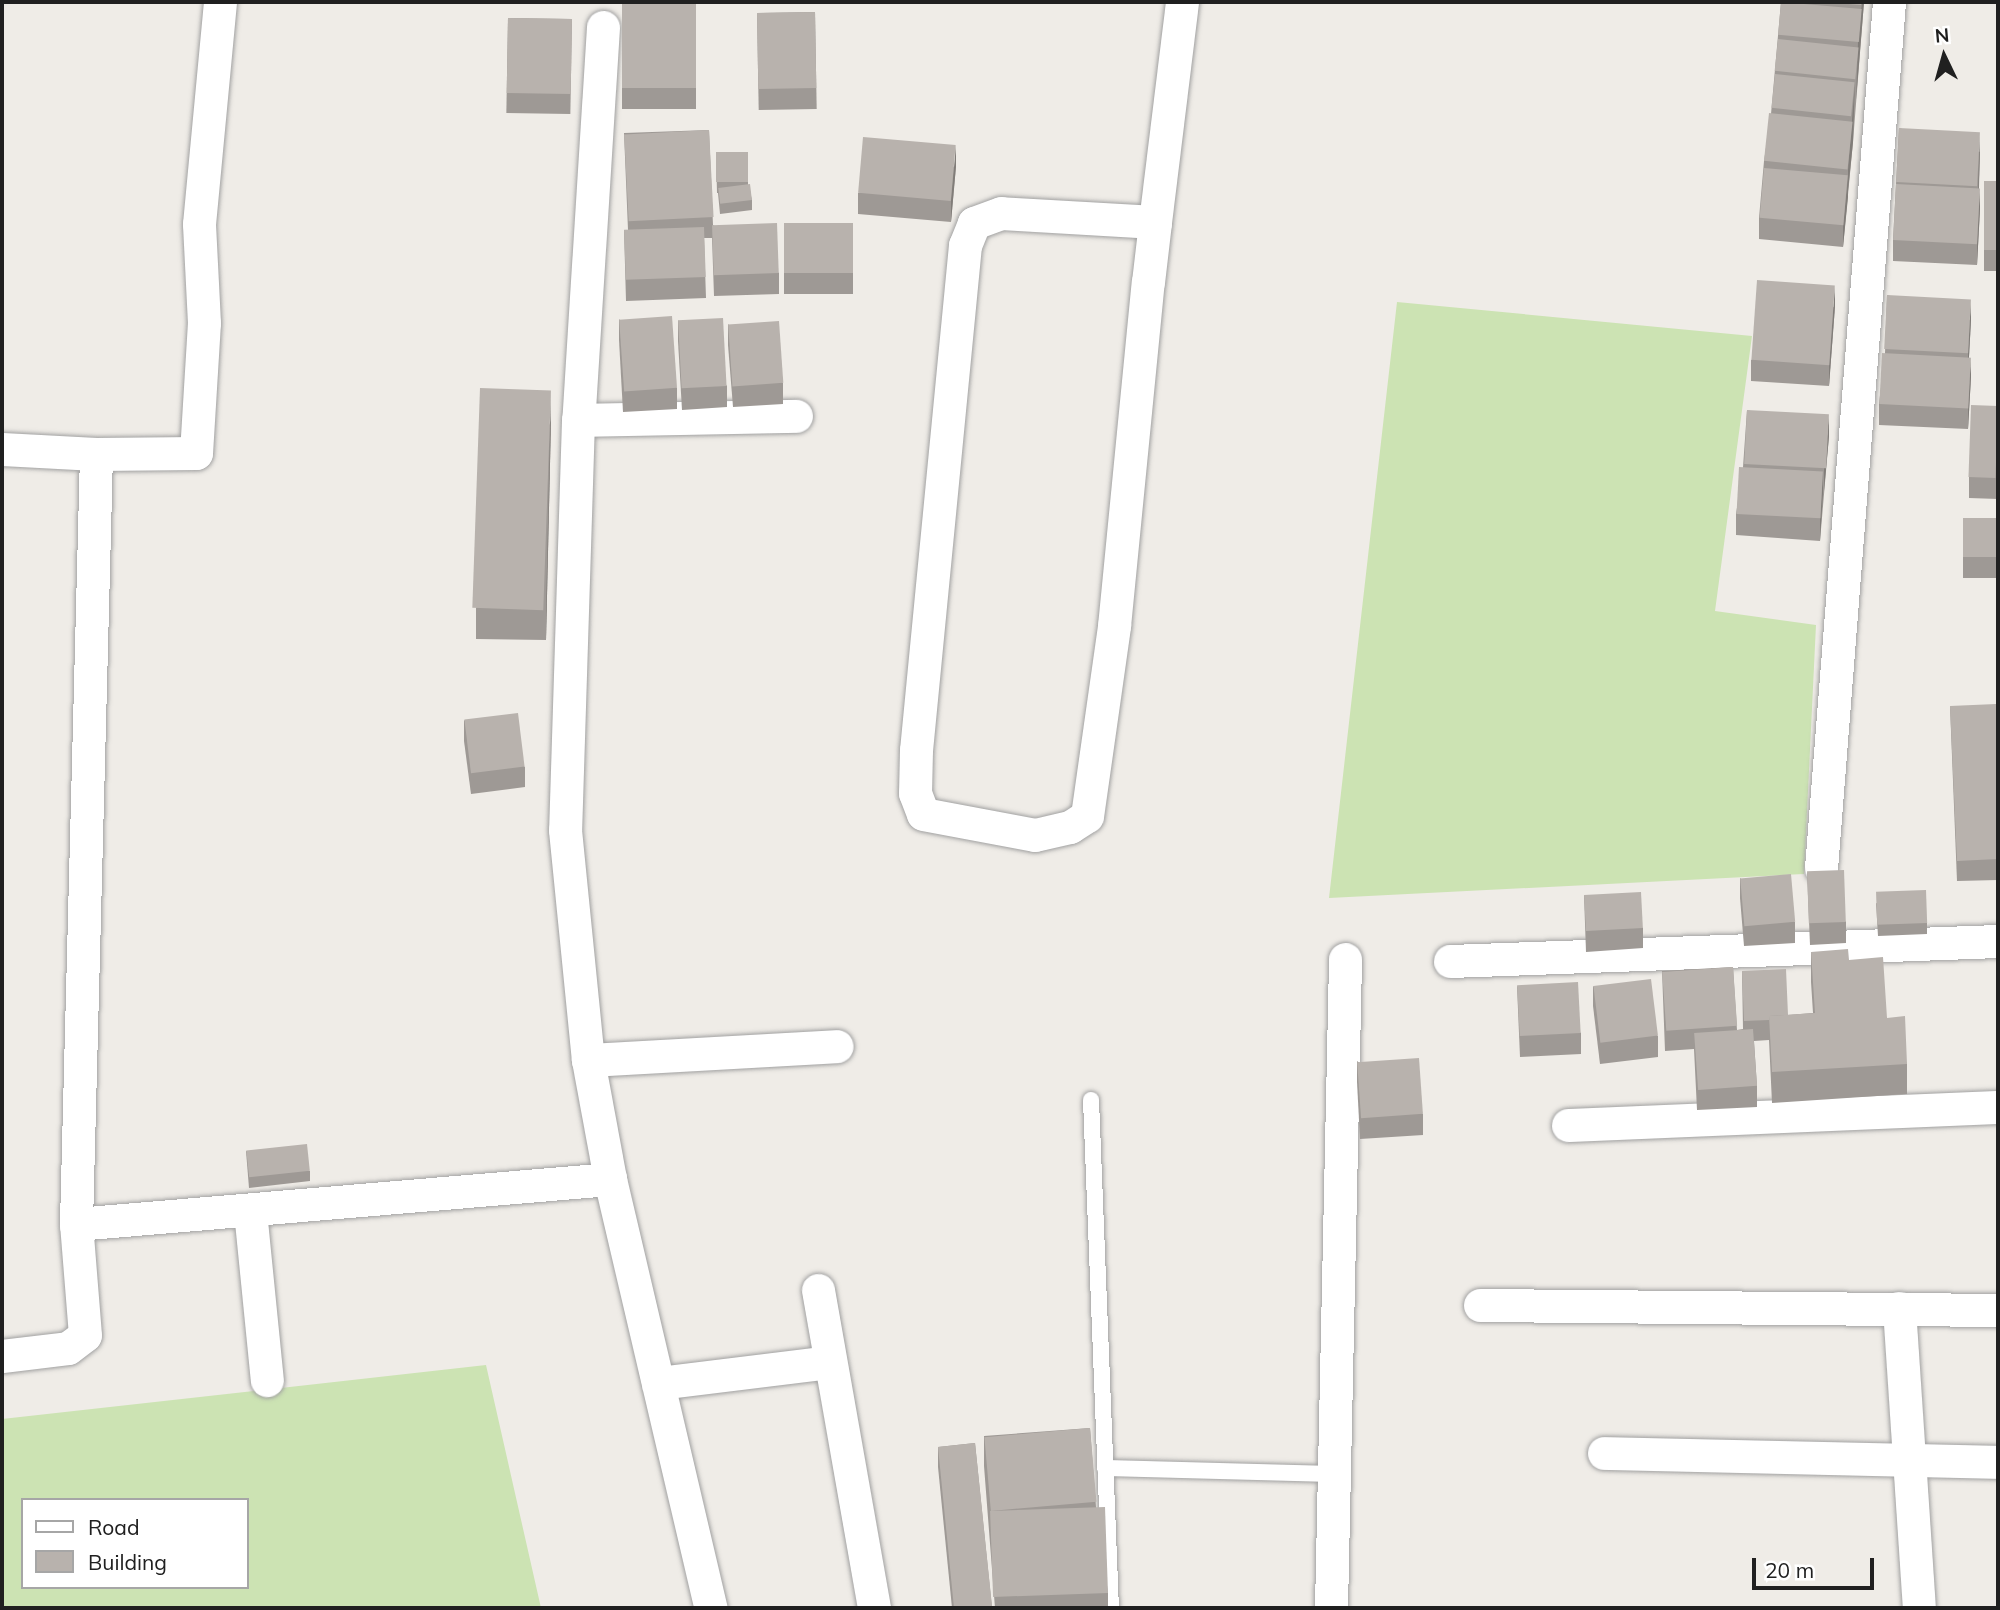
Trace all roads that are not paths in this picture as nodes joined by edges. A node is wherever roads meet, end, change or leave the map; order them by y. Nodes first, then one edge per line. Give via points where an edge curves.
1 (220, 2) edge
2 (1182, 2) edge
3 (1889, 2) edge
4 (603, 27) dead end
5 (1156, 222) junction
6 (796, 416) dead end
7 (578, 420) junction
8 (2, 449) edge
9 (96, 454) junction
10 (1821, 867) dead end
11 (1998, 941) edge
12 (1345, 960) dead end
13 (1450, 961) dead end
14 (837, 1046) dead end
15 (588, 1060) junction
16 (1091, 1100) dead end
17 (1998, 1107) edge
18 (1568, 1125) dead end
19 (610, 1180) junction
20 (250, 1211) junction
21 (76, 1224) junction
22 (818, 1290) dead end
23 (1480, 1305) dead end
24 (1899, 1308) junction
25 (1998, 1310) edge
26 (2, 1356) edge
27 (829, 1362) junction
28 (267, 1380) dead end
29 (658, 1383) junction
30 (1604, 1453) dead end
31 (1909, 1458) junction
32 (1998, 1462) edge
33 (1105, 1468) junction
34 (1334, 1474) junction
35 (710, 1608) edge
36 (874, 1608) edge
37 (1111, 1608) edge
38 (1331, 1608) edge
39 (1919, 1608) edge

1 - 9 street via 199,224 204,323 195,453
2 - 5 street
3 - 10 street
4 - 7 street
5 - 5 street via 1114,626 1087,816 1070,827 1035,835 923,814 915,793 916,750 965,244 974,223 1001,213
6 - 7 street
7 - 15 street via 565,830
8 - 9 street
9 - 21 street
11 - 13 street
12 - 34 street
14 - 15 street
15 - 19 street
16 - 33 lane
17 - 18 street
19 - 20 street
19 - 29 street
20 - 21 street
20 - 28 street
21 - 26 street via 85,1335 76,1346
22 - 27 street
23 - 24 street
24 - 25 street
24 - 31 street
27 - 29 street
27 - 36 street
29 - 35 street
30 - 31 street
31 - 32 street
31 - 39 street
33 - 34 lane
33 - 37 lane
34 - 38 street

